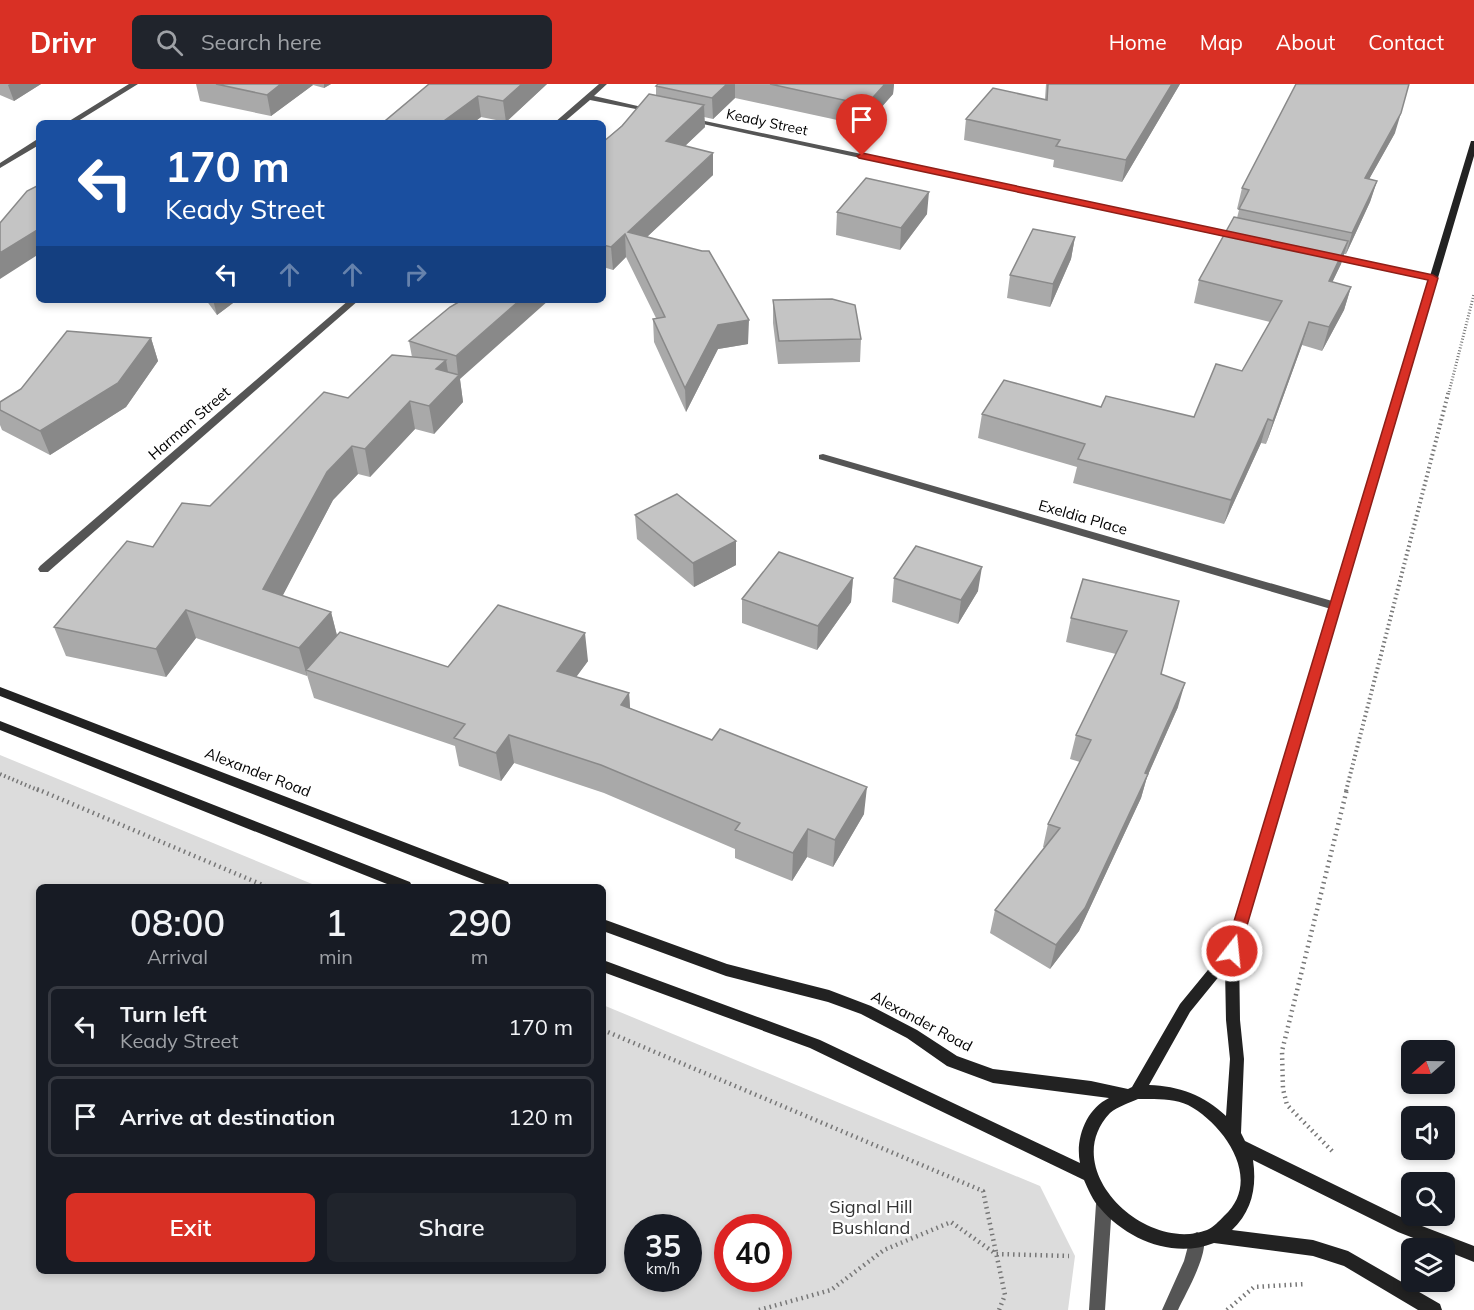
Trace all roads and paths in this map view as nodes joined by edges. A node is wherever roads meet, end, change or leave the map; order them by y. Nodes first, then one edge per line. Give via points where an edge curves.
1 (134, 84) edge
2 (603, 84) edge
3 (588, 97) junction
4 (657, 112) edge
5 (681, 117) edge
6 (75, 120) edge
7 (561, 120) edge
8 (1474, 143) edge
9 (36, 144) edge
10 (0, 166) edge
11 (1248, 239) edge
12 (1318, 254) edge
13 (1433, 278) junction
14 (1474, 294) edge
15 (351, 303) edge
16 (823, 457) dead end
17 (44, 569) dead end
18 (1335, 606) junction
19 (0, 691) edge
20 (0, 725) edge
21 (0, 774) edge
22 (260, 884) edge
23 (400, 884) edge
24 (498, 884) edge
25 (606, 926) edge
26 (1232, 951) junction
27 (606, 967) edge
28 (606, 1031) edge
29 (1131, 1094) junction
30 (1237, 1140) junction
31 (1332, 1151) dead end
32 (1087, 1174) junction
33 (1104, 1204) junction
34 (1214, 1235) junction
35 (1197, 1240) junction
36 (996, 1254) junction
37 (1474, 1254) edge
38 (1075, 1256) dead end
39 (1305, 1284) dead end
40 (759, 1310) edge
41 (999, 1310) edge
42 (1096, 1310) edge
43 (1170, 1310) edge
44 (1227, 1310) edge
45 (1434, 1310) edge

1 - 6 street
2 - 3 street
3 - 4 street
3 - 7 street
5 - 11 street, Keady Street
8 - 13 main road
9 - 10 street
12 - 13 street
13 - 18 main road
14 - 31 path via 1282,1051 1287,1106
15 - 17 street, Harman Street
16 - 18 street, Exeldia Place
18 - 26 main road
19 - 24 main road, Alexander Road
20 - 23 main road
21 - 22 path
25 - 29 main road, Alexander Road via 726,970 866,1010 952,1061 993,1076
26 - 29 main road via 1185,1008
26 - 30 main road
27 - 32 main road via 815,1044
28 - 36 path via 983,1191
29 - 30 main road via 1163,1092 1190,1099 1214,1114
29 - 32 main road via 1104,1108 1090,1125 1085,1148
30 - 34 main road via 1247,1165 1244,1206 1231,1223
30 - 37 main road via 1404,1227
32 - 33 main road
33 - 35 main road via 1146,1235 1173,1241
33 - 42 street
34 - 35 main road
34 - 45 main road via 1313,1248 1348,1259
35 - 43 street via 1192,1262
36 - 38 path
36 - 40 path via 951,1222 884,1250 831,1290
36 - 41 path via 1005,1295
39 - 44 path via 1254,1287

